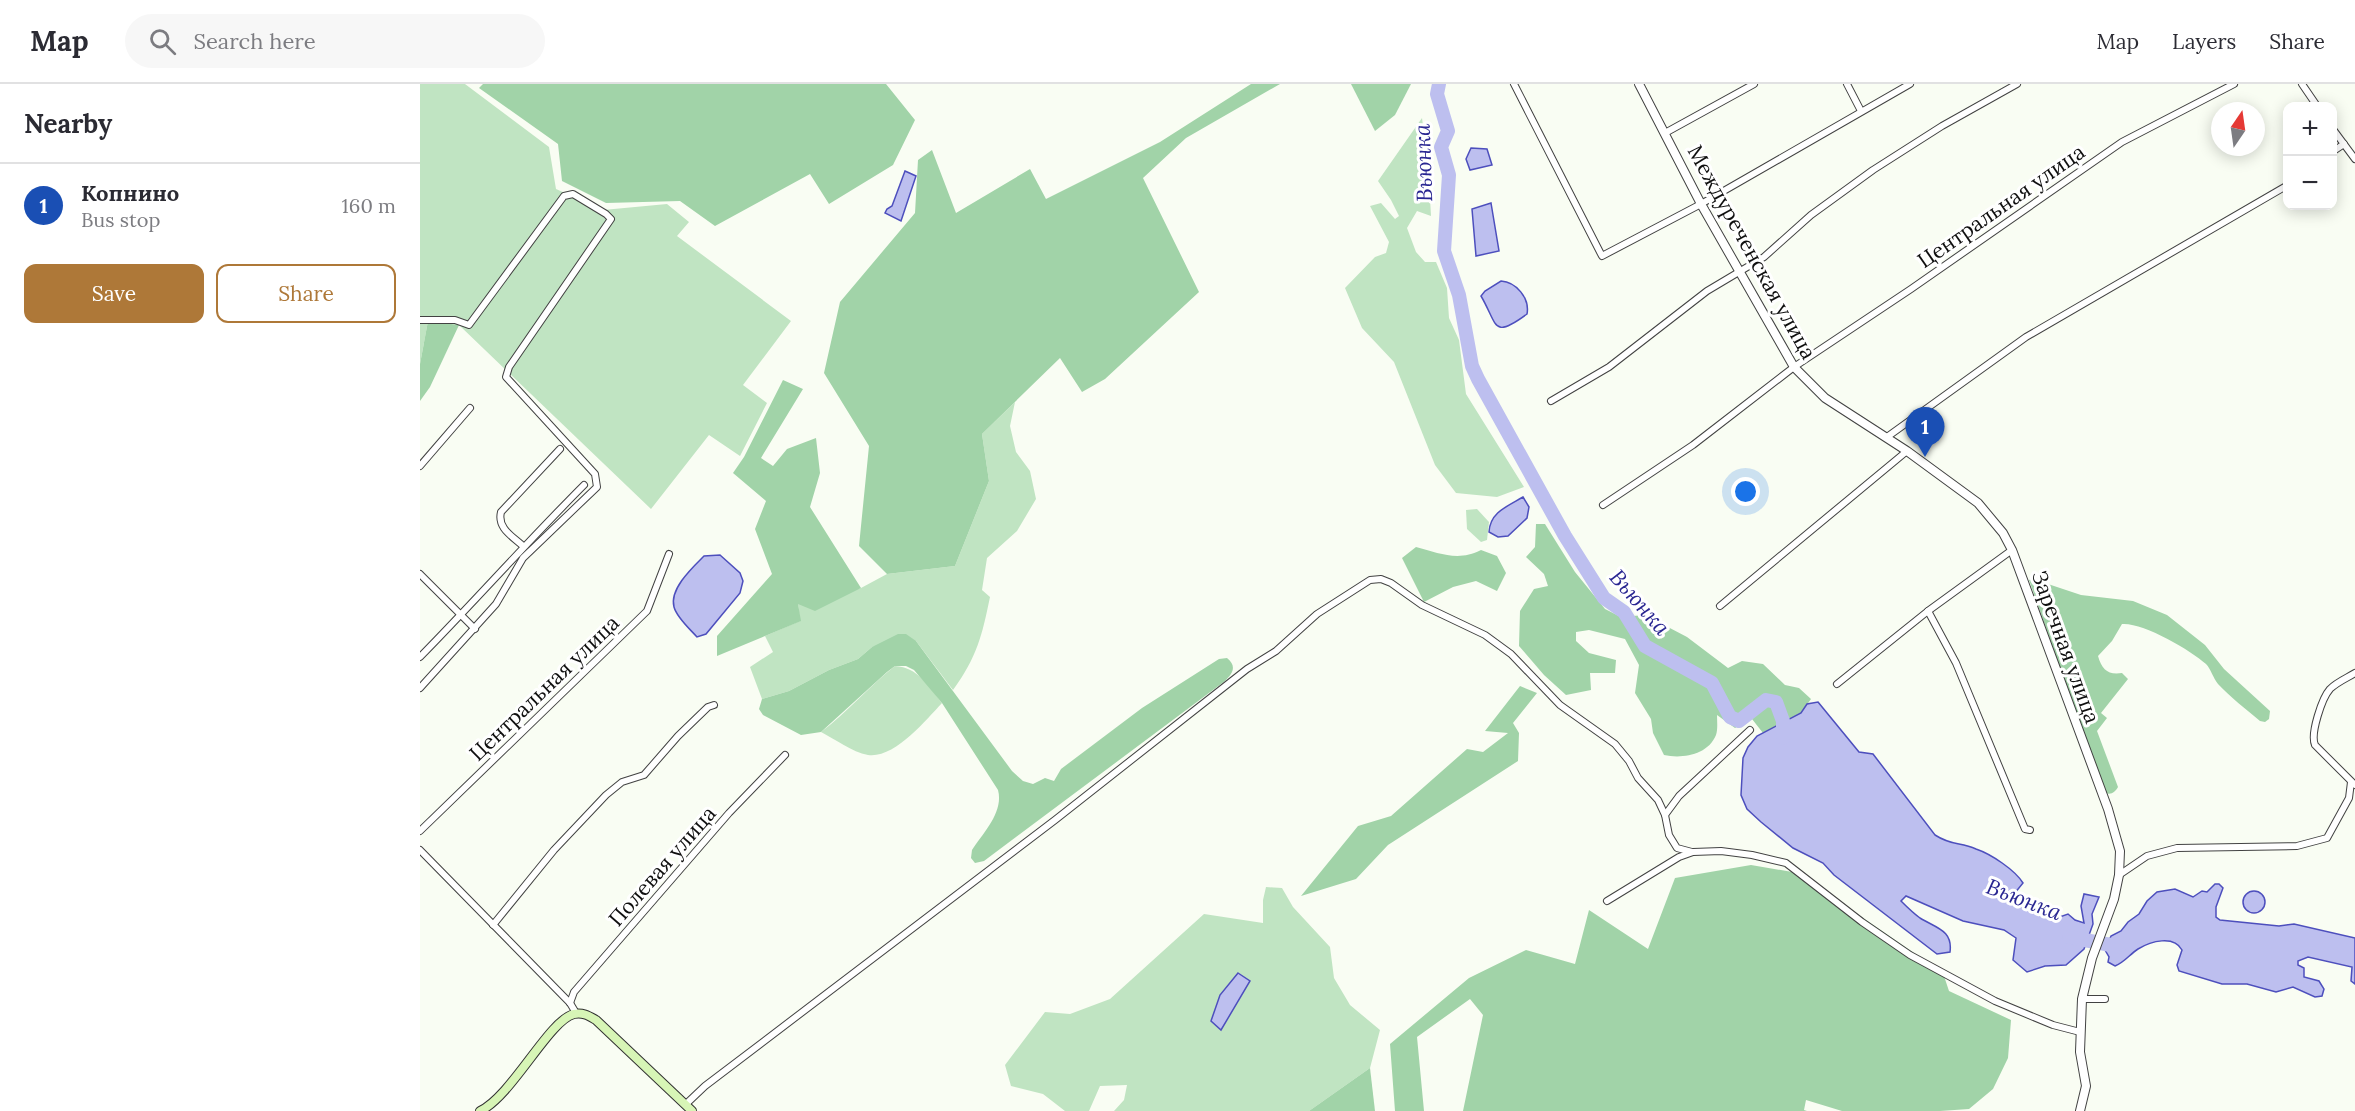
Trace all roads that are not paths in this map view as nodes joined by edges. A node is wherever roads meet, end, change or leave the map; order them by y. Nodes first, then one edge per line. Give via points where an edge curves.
1 (1514, 84) edge
2 (1639, 84) edge
3 (1754, 84) edge
4 (1847, 84) edge
5 (1910, 84) edge
6 (2017, 84) edge
7 (2234, 84) edge
8 (2302, 84) edge
9 (2314, 102) edge
10 (1861, 111) junction
11 (1665, 133) junction
12 (2337, 135) edge
13 (2344, 144) junction
14 (2337, 149) edge
15 (2355, 159) edge
16 (2283, 188) edge
17 (1701, 204) junction
18 (1741, 272) junction
19 (420, 320) edge
20 (1794, 367) junction
21 (1551, 401) dead end
22 (470, 408) dead end
23 (1887, 437) junction
24 (560, 448) dead end
25 (1907, 451) junction
26 (420, 466) edge
27 (584, 484) dead end
28 (1603, 505) dead end
29 (523, 546) junction
30 (2012, 550) junction
31 (669, 554) dead end
32 (420, 574) edge
33 (1720, 606) dead end
34 (1928, 611) junction
35 (461, 615) junction
36 (475, 629) junction
37 (420, 657) edge
38 (2355, 673) edge
39 (1837, 684) dead end
40 (420, 688) edge
41 (714, 705) dead end
42 (1750, 730) dead end
43 (785, 755) dead end
44 (2353, 784) edge
45 (1665, 815) junction
46 (2031, 830) dead end
47 (420, 831) edge
48 (420, 850) edge
49 (1693, 852) junction
50 (2119, 875) junction
51 (1607, 901) dead end
52 (494, 925) junction
53 (2082, 999) junction
54 (2104, 999) dead end
55 (570, 1003) junction
56 (576, 1013) junction
57 (2080, 1032) junction
58 (689, 1108) edge
59 (480, 1111) edge
60 (2080, 1111) edge

1 - 17 street via 1602,256
2 - 11 street, Междуреченская улица
3 - 11 street
4 - 10 street
5 - 10 street
6 - 18 street via 1873,170
7 - 20 street, Центральная улица via 2122,142
8 - 9 street
10 - 17 street
11 - 17 street, Междуреченская улица
12 - 13 street
13 - 14 street
13 - 15 street
16 - 23 street via 2026,337
17 - 18 street, Междуреченская улица
18 - 20 street, Междуреченская улица
18 - 21 street via 1707,291 1609,367
19 - 36 street via 455,320 469,325 564,196 573,194 611,219 509,367 506,377 595,474 597,487 524,558 496,604
20 - 23 street, Междуреченская улица via 1825,398
20 - 28 street, Центральная улица via 1693,445
22 - 26 street
23 - 25 street, Заречная улица
24 - 29 street via 501,512 502,527
25 - 30 street, Заречная улица via 1978,503
25 - 33 street
27 - 29 street
29 - 35 street
30 - 34 street
30 - 50 street, Заречная улица via 2115,830 2120,851
31 - 47 street, Центральная улица via 647,611
32 - 35 street
34 - 39 street
34 - 46 street via 1956,663 2025,829
35 - 36 street
35 - 37 street
36 - 40 street
38 - 44 street via 2328,690 2312,739
41 - 52 street via 678,736 645,775 622,782 606,795 554,850
42 - 45 street via 1679,796
43 - 55 street, Полевая улица via 729,813 574,992
44 - 50 street via 2326,838 2297,846 2177,848 2147,856
45 - 49 street via 1669,835 1677,848
45 - 58 street via 1615,744 1560,705 1511,654 1485,635 1422,605 1391,583 1370,580 1317,614 1276,651 1247,669 705,1086
48 - 52 street
49 - 51 street via 1679,856
49 - 57 street via 1720,851 1786,863 1910,955 1995,1001
50 - 53 street, Заречная улица
52 - 55 street
53 - 54 street
53 - 57 street, Заречная улица
55 - 56 street
56 - 58 main road via 596,1020
56 - 59 main road via 561,1023 498,1098
57 - 60 street, Заречная улица via 2086,1086

